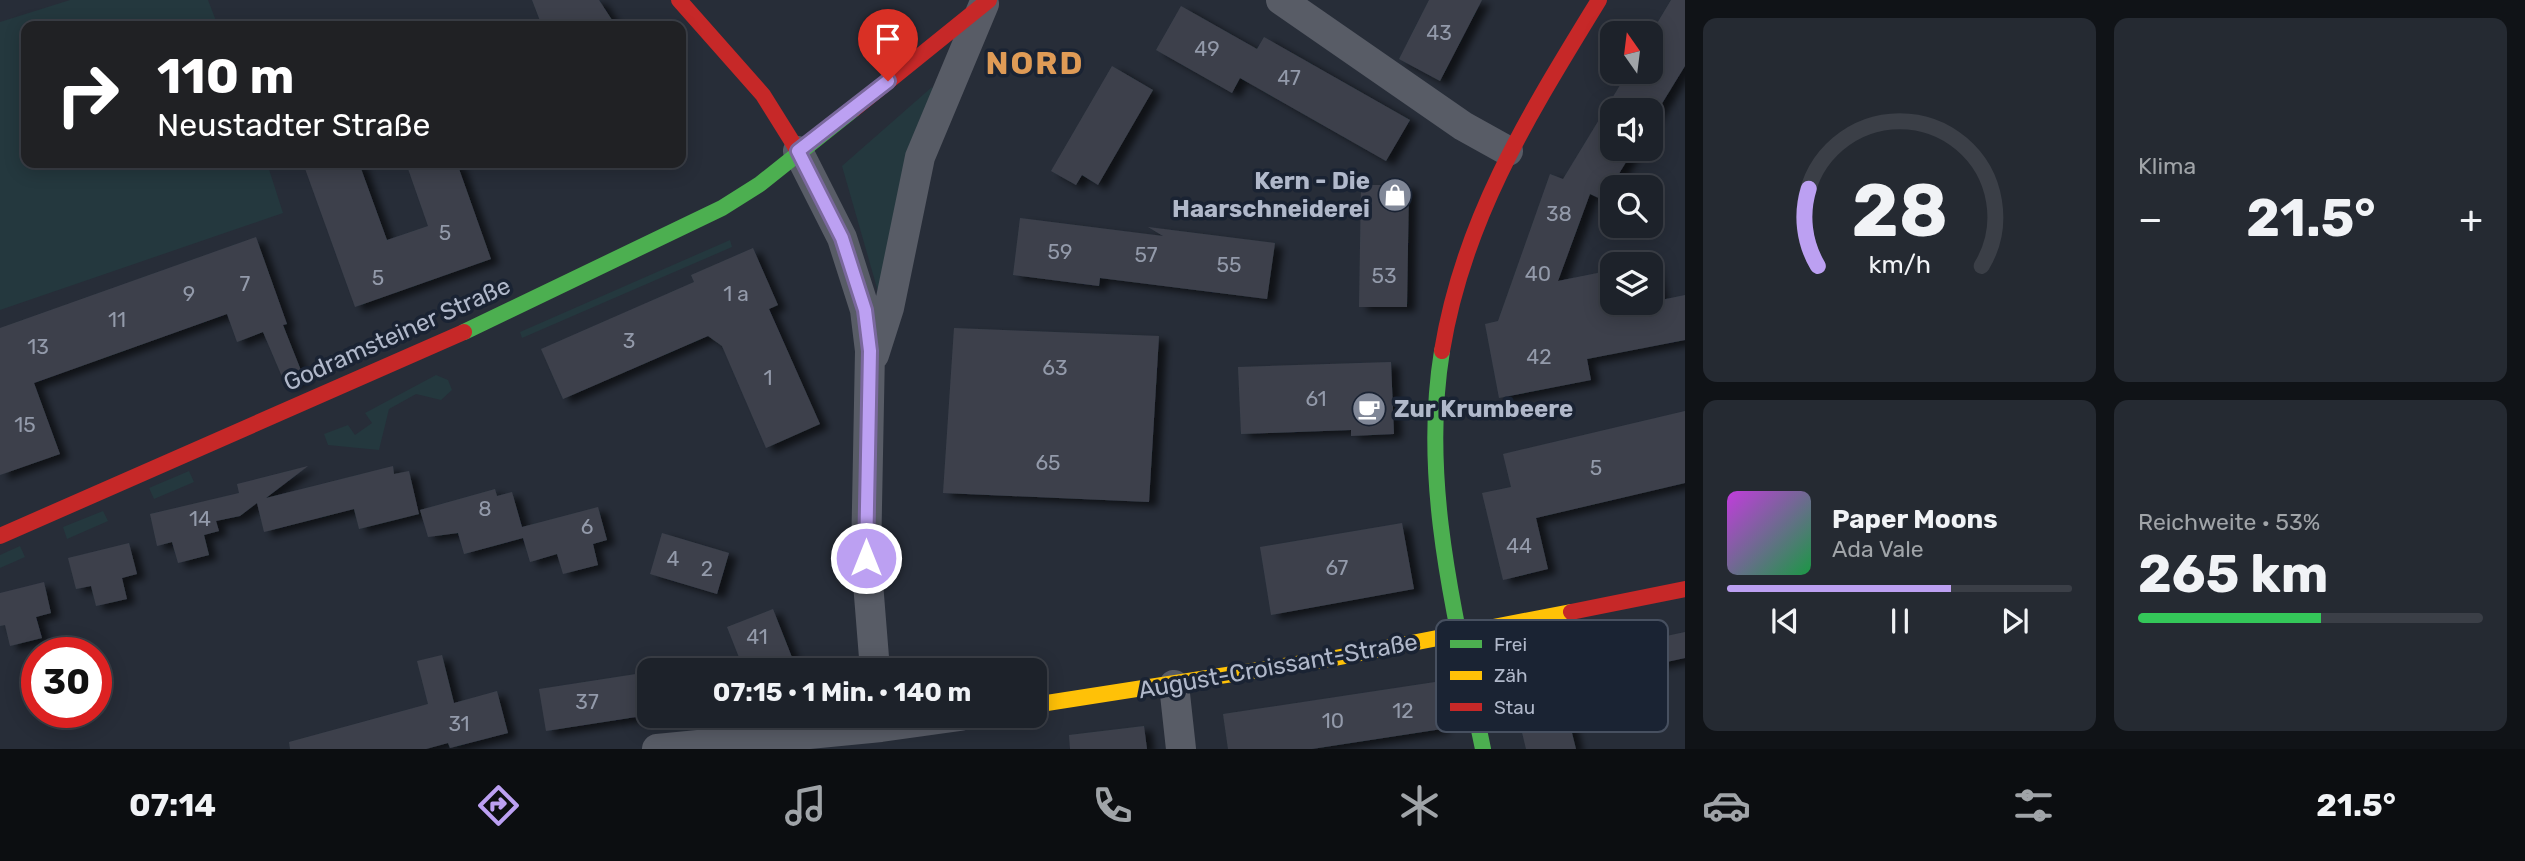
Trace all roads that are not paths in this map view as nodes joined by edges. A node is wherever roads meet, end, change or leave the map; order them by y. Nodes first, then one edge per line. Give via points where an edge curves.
1 (679, 0) edge
2 (1281, 0) edge
3 (1599, 0) edge
4 (987, 2) edge
5 (798, 151) junction
6 (1508, 151) junction
7 (870, 368) junction
8 (0, 536) edge
9 (1685, 590) edge
10 (1458, 620) edge
11 (1532, 620) edge
12 (1436, 638) edge
13 (874, 658) edge
14 (1174, 685) junction
15 (1047, 703) edge
16 (881, 731) edge
17 (669, 749) edge
18 (1181, 749) edge

1 - 5 street via 763,95
2 - 6 street via 1463,126
3 - 6 street
4 - 5 street, Godramsteiner Straße
4 - 7 street via 920,157 889,308
5 - 7 street via 852,262 865,310
5 - 8 street, Godramsteiner Straße via 740,197 668,236 461,333
6 - 10 street via 1465,263 1446,332 1436,395 1443,538
7 - 13 street via 866,558
9 - 11 street, August-Croissant-Straße
12 - 14 street, August-Croissant-Straße
14 - 15 street, August-Croissant-Straße
14 - 18 street
16 - 17 street

